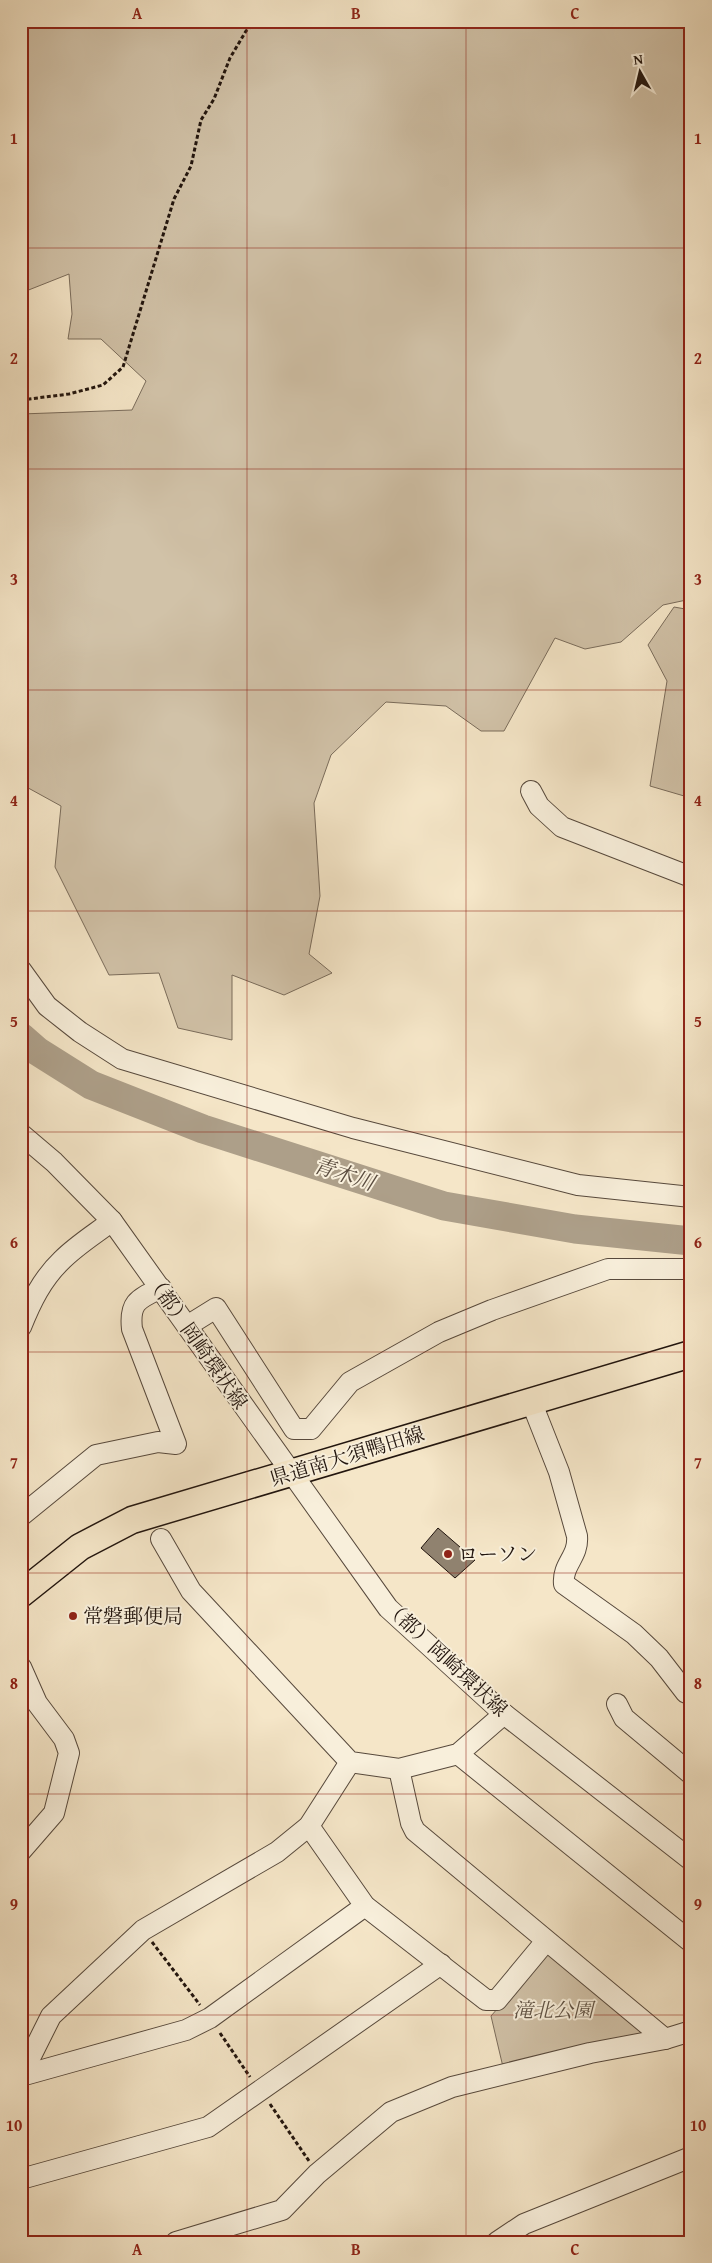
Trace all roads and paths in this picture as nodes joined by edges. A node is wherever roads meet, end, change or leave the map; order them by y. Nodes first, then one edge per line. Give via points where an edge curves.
1 (256, 21) edge
2 (21, 400) edge
3 (531, 791) dead end
4 (691, 877) edge
5 (21, 970) edge
6 (21, 1134) edge
7 (691, 1197) edge
8 (112, 1221) junction
9 (691, 1269) edge
10 (161, 1288) junction
11 (187, 1326) junction
12 (21, 1327) edge
13 (691, 1354) edge
14 (531, 1401) junction
15 (291, 1474) junction
16 (21, 1516) edge
17 (161, 1539) dead end
18 (21, 1594) edge
19 (21, 1667) edge
20 (691, 1694) edge
21 (617, 1704) dead end
22 (504, 1714) junction
23 (458, 1754) junction
24 (350, 1762) junction
25 (399, 1769) junction
26 (691, 1774) edge
27 (309, 1826) junction
28 (21, 1851) edge
29 (691, 1860) edge
30 (365, 1906) junction
31 (143, 1930) junction
32 (546, 1941) junction
33 (691, 1942) edge
34 (441, 1964) junction
35 (210, 2018) junction
36 (691, 2031) edge
37 (664, 2039) junction
38 (21, 2076) edge
39 (259, 2090) junction
40 (691, 2157) edge
41 (318, 2174) junction
42 (21, 2179) edge
43 (176, 2242) edge
44 (497, 2242) edge

1 - 2 path via 230,58 214,99 201,120 190,166 174,199 123,367 103,385 69,394
3 - 4 street via 539,806 562,827
5 - 7 street via 47,1006 122,1059 353,1128 578,1185
6 - 8 street, （都）岡崎環状線 via 54,1162
8 - 10 street, （都）岡崎環状線
8 - 12 street via 62,1260 44,1281
9 - 11 street via 608,1269 474,1317 439,1332 350,1382 311,1429 294,1429 216,1308
10 - 11 street, （都）岡崎環状線
10 - 16 street via 136,1302 131,1310 131,1322 176,1444 158,1442 96,1455
11 - 15 street, （都）岡崎環状線
13 - 14 main road, 県道南大須鴨田線
14 - 15 main road, 県道南大須鴨田線
14 - 20 street via 559,1472 577,1536 578,1547 566,1567 564,1584 634,1634 659,1658 686,1693
15 - 18 main road, 県道南大須鴨田線 via 132,1520 80,1547
15 - 22 street, （都）岡崎環状線 via 388,1608
17 - 24 street via 191,1592
19 - 28 street via 36,1703 64,1739 69,1753 54,1813
21 - 26 street via 624,1718
22 - 23 street
22 - 29 street, （都）岡崎環状線
23 - 25 street
23 - 33 street
24 - 25 street
24 - 27 street
25 - 32 street via 415,1831
27 - 30 street
27 - 31 street via 277,1852
30 - 34 street
30 - 35 street
31 - 35 path
31 - 38 street via 51,2016
32 - 34 street via 497,2000 486,2000
32 - 37 street
34 - 39 street
35 - 38 street via 186,2030
35 - 39 path
36 - 37 street
37 - 41 street via 590,2053 452,2087 391,2112
39 - 41 path
39 - 42 street via 208,2127
40 - 44 street via 524,2224
41 - 43 street via 282,2210

